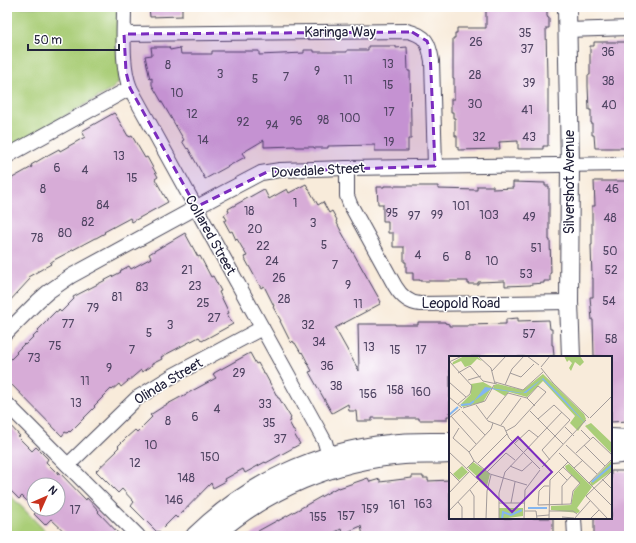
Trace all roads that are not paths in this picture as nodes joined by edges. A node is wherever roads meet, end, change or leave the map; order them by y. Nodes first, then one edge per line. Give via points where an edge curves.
1 (124, 7) edge
2 (567, 7) edge
3 (629, 28) edge
4 (567, 30) junction
5 (124, 34) junction
6 (130, 88) junction
7 (7, 156) edge
8 (629, 164) edge
9 (570, 165) junction
10 (435, 166) junction
11 (347, 168) junction
12 (196, 207) junction
13 (569, 302) junction
14 (262, 328) junction
15 (7, 332) edge
16 (571, 356) edge
17 (7, 404) edge
18 (612, 438) edge
19 (629, 439) edge
20 (449, 442) edge
21 (629, 453) edge
22 (449, 454) edge
23 (329, 456) junction
24 (612, 456) edge
25 (68, 465) junction
26 (574, 519) edge
27 (138, 536) edge
28 (195, 536) edge
29 (213, 536) edge
30 (575, 536) edge

1 - 5 street, Collared Street
2 - 4 street, Silvershot Avenue
3 - 4 street
4 - 9 street, Silvershot Avenue
5 - 6 street, Collared Street via 126,72
5 - 10 street, Karinga Way via 399,31 416,33 427,42 432,61
6 - 7 street
6 - 12 street, Collared Street
8 - 9 street, Dovedale Street
9 - 10 street, Dovedale Street
9 - 13 street, Silvershot Avenue
10 - 11 street, Dovedale Street
11 - 12 street, Dovedale Street via 260,173
11 - 13 street, Leopold Road via 347,196 350,204 395,286 405,299 420,304
12 - 14 street, Collared Street
12 - 15 street, Dovedale Street via 71,276 38,301
13 - 16 street, Silvershot Avenue
14 - 23 street, Collared Street via 320,431
14 - 25 street, Olinda Street via 137,398
17 - 25 street
18 - 19 street
20 - 23 street via 391,443
21 - 24 street
22 - 29 street via 387,457 326,470 265,498
23 - 28 street via 298,467 260,486 216,517
25 - 27 street
26 - 30 street

